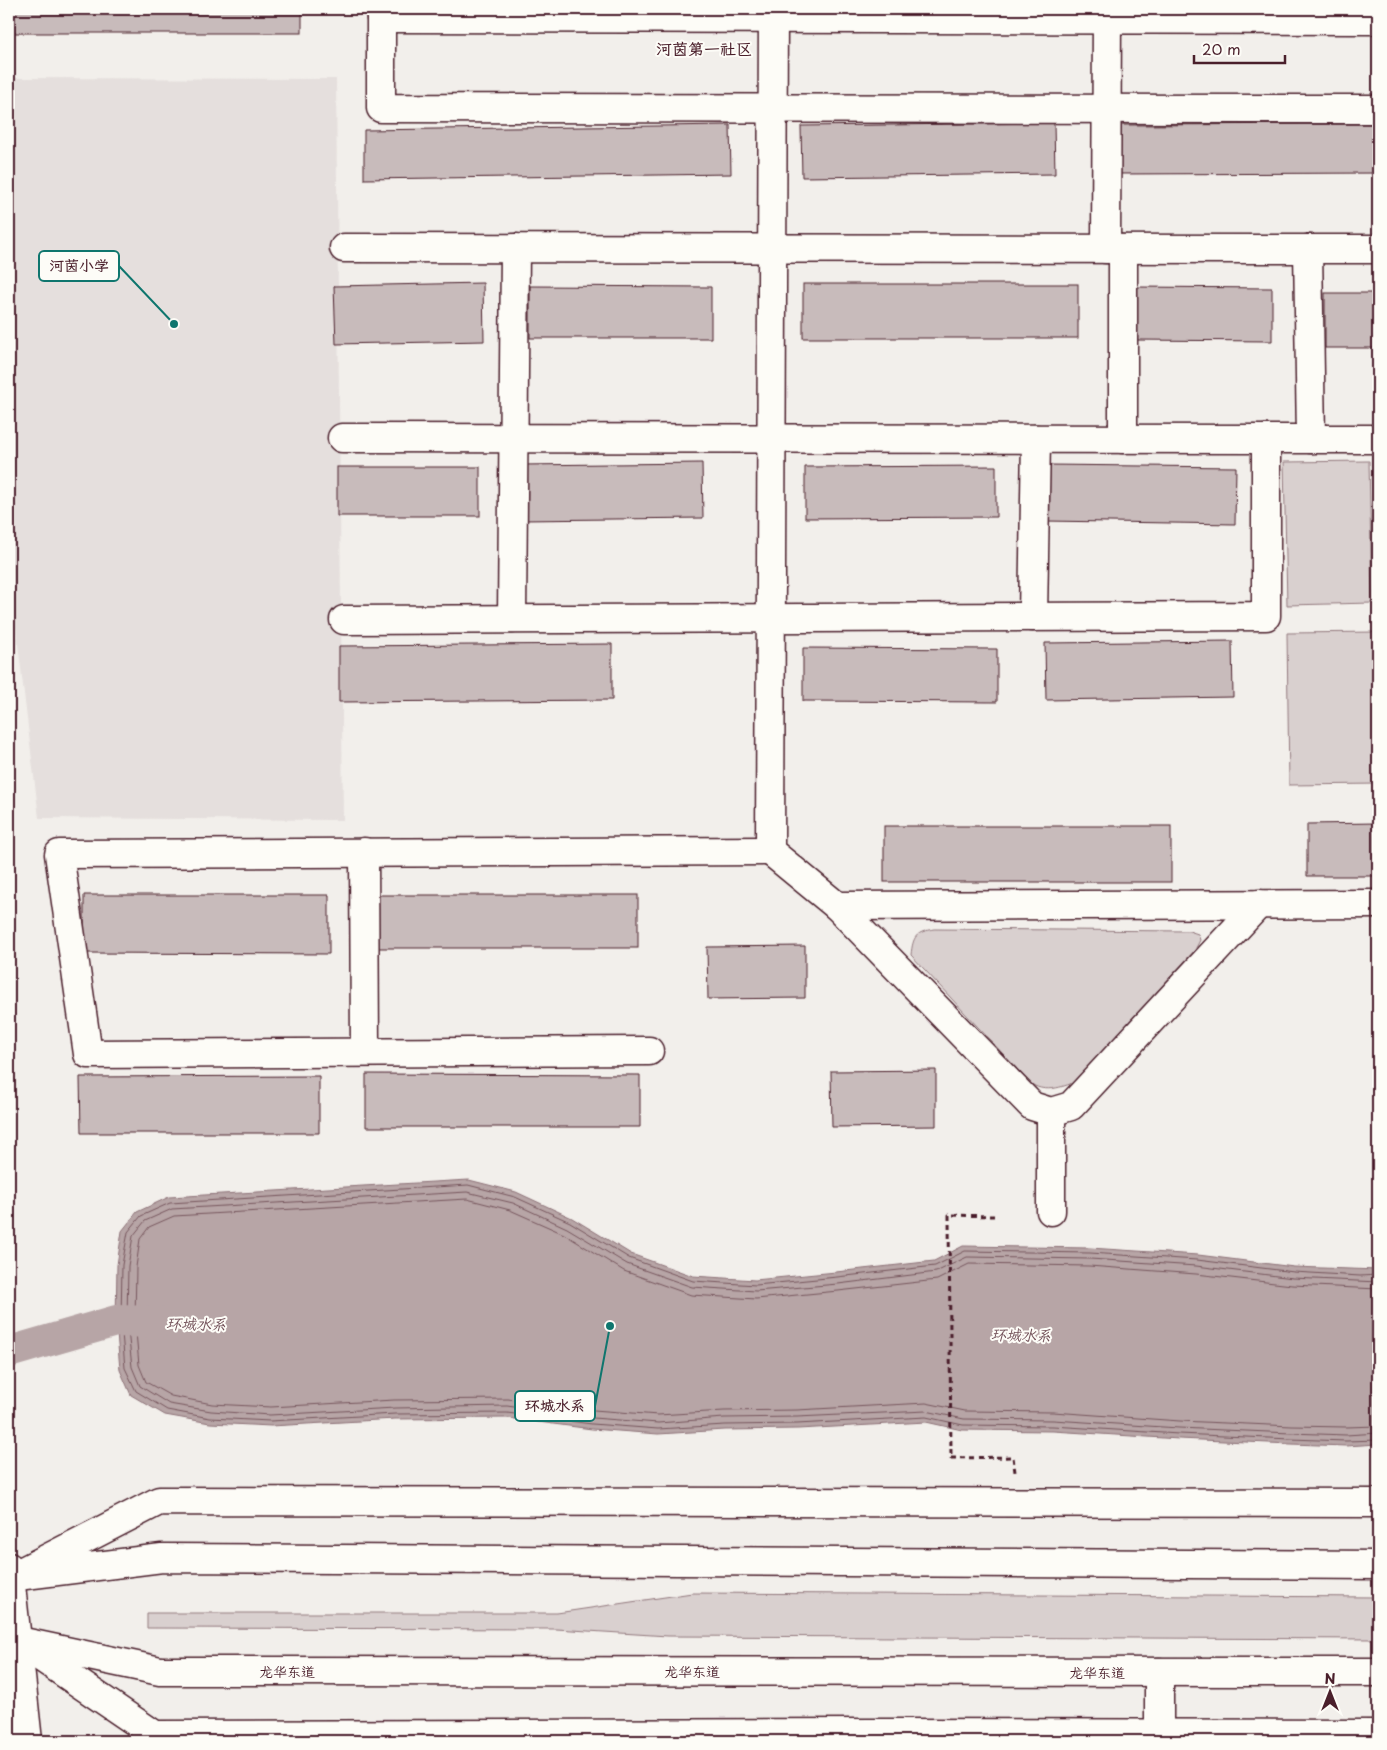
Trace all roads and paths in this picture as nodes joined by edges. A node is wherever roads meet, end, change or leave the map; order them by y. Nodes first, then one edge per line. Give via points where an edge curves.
1 (381, 13) edge
2 (773, 14) edge
3 (1107, 14) edge
4 (1378, 20) edge
5 (773, 108) junction
6 (1106, 108) junction
7 (1378, 108) edge
8 (344, 248) dead end
9 (515, 248) junction
10 (772, 249) junction
11 (1114, 249) junction
12 (1308, 249) junction
13 (1378, 249) edge
14 (342, 438) dead end
15 (514, 438) junction
16 (772, 438) junction
17 (1036, 438) junction
18 (1122, 438) junction
19 (1266, 438) junction
20 (1311, 439) junction
21 (1378, 439) edge
22 (1033, 617) junction
23 (771, 618) junction
24 (512, 619) junction
25 (344, 620) dead end
26 (770, 851) junction
27 (364, 852) junction
28 (1259, 904) junction
29 (1378, 904) edge
30 (838, 906) junction
31 (649, 1051) dead end
32 (365, 1052) junction
33 (1051, 1112) junction
34 (1051, 1211) dead end
35 (994, 1216) dead end
36 (997, 1458) dead end
37 (1378, 1503) edge
38 (1378, 1566) edge
39 (9, 1574) edge
40 (12, 1639) edge
41 (1159, 1672) junction
42 (1378, 1672) edge
43 (1378, 1734) edge
44 (883, 1737) edge
45 (1159, 1737) edge
46 (561, 1738) edge
47 (28, 1741) edge

1 - 2 street
1 - 5 street via 381,108
2 - 3 street
2 - 5 street
3 - 4 street
3 - 6 street
5 - 6 street
5 - 10 street
6 - 7 street
6 - 11 street
8 - 9 street
9 - 10 street
9 - 15 street
10 - 11 street
10 - 16 street
11 - 12 street
11 - 18 street
12 - 13 street
12 - 20 street
14 - 15 street
15 - 16 street
15 - 24 street
16 - 17 street
16 - 23 street
17 - 18 street
17 - 22 street
18 - 19 street
19 - 20 street
19 - 22 street via 1266,616
20 - 21 street
22 - 23 street
23 - 24 street
23 - 26 street
24 - 25 street
26 - 27 street
26 - 30 street
27 - 32 street
27 - 32 street via 60,854 88,1054
28 - 29 street
28 - 30 street
28 - 33 street via 1070,1106
30 - 33 street via 1032,1106
31 - 32 street
33 - 34 street
35 - 36 path via 949,1215 951,1458
37 - 39 street via 159,1501
38 - 39 street via 162,1558
39 - 40 street
40 - 41 street, 龙华东道 via 160,1671
40 - 46 street via 155,1735
40 - 47 street
41 - 42 street, 龙华东道
41 - 45 street
43 - 45 street
44 - 45 street
44 - 46 street

